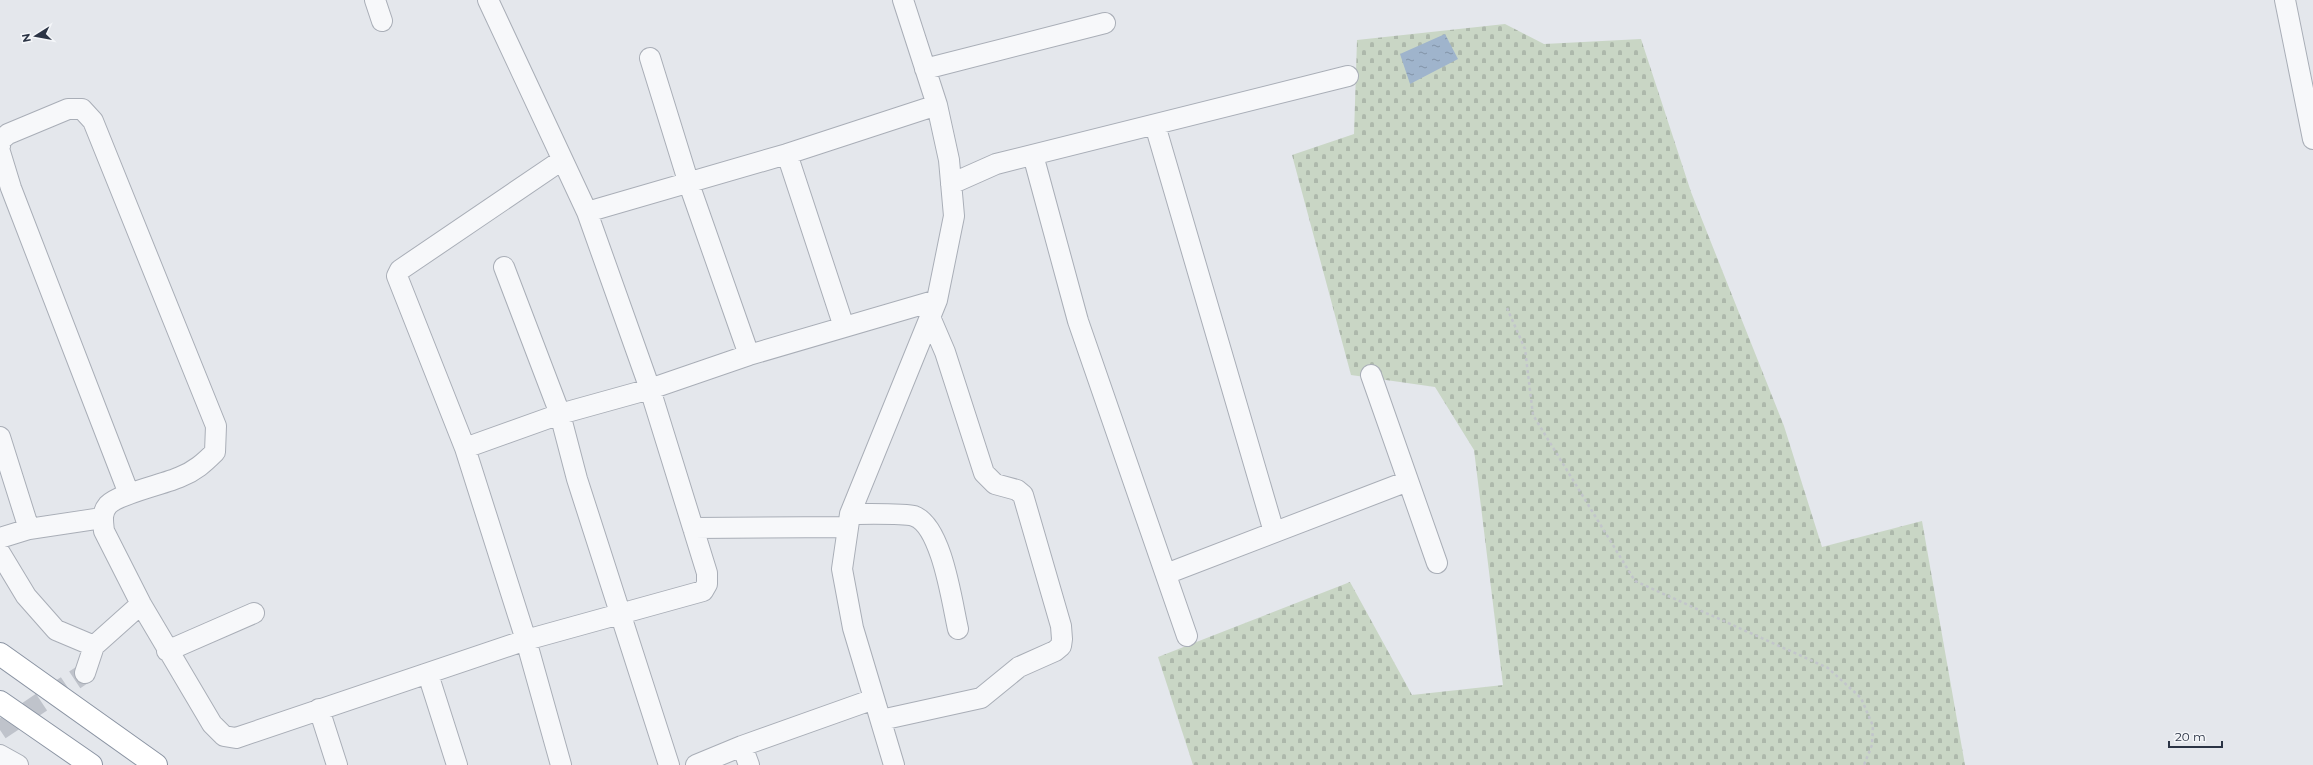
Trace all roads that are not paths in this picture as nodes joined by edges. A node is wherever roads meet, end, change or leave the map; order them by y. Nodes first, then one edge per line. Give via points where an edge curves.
1 (375, 0) edge
2 (488, 0) edge
3 (903, 0) edge
4 (2285, 0) edge
5 (382, 21) dead end
6 (1105, 23) dead end
7 (650, 58) dead end
8 (925, 69) junction
9 (1348, 76) dead end
10 (937, 104) junction
11 (1156, 124) junction
12 (2313, 139) edge
13 (0, 146) edge
14 (0, 152) edge
15 (787, 154) junction
16 (1033, 155) junction
17 (562, 160) junction
18 (689, 184) junction
19 (951, 184) junction
20 (587, 212) junction
21 (504, 267) dead end
22 (934, 309) junction
23 (844, 327) junction
24 (749, 355) junction
25 (1371, 375) dead end
26 (650, 389) junction
27 (560, 414) junction
28 (0, 437) edge
29 (465, 448) junction
30 (1408, 481) junction
31 (129, 494) junction
32 (102, 518) junction
33 (849, 520) junction
34 (693, 528) junction
35 (29, 529) junction
36 (1274, 532) junction
37 (0, 538) edge
38 (0, 553) edge
39 (1437, 563) dead end
40 (1166, 574) junction
41 (141, 604) junction
42 (254, 613) dead end
43 (619, 613) junction
44 (958, 630) dead end
45 (1187, 636) dead end
46 (526, 640) junction
47 (94, 646) junction
48 (167, 651) junction
49 (0, 654) edge
50 (85, 673) tunnel mouth
51 (428, 674) junction
52 (874, 699) junction
53 (0, 702) edge
54 (319, 709) junction
55 (881, 720) junction
56 (742, 746) junction
57 (0, 755) edge
58 (18, 765) edge
59 (91, 765) edge
60 (156, 765) edge
61 (337, 765) edge
62 (457, 765) edge
63 (561, 765) edge
64 (669, 765) edge
65 (696, 765) edge
66 (748, 765) edge
67 (894, 765) edge

1 - 5 street
2 - 17 street
3 - 8 street
4 - 12 street
6 - 8 street
7 - 18 street
8 - 10 street
9 - 11 street
10 - 15 street
10 - 19 street via 949,160
11 - 16 street
11 - 36 street
13 - 31 street via 1,140 8,134 68,110 82,109 93,121 216,426 215,452 200,468
14 - 31 street via 11,188
15 - 18 street
15 - 23 street
16 - 19 street via 996,164
16 - 40 street via 1078,321
17 - 20 street
17 - 29 street via 400,270 397,276
18 - 20 street
18 - 24 street
19 - 22 street via 954,216
20 - 26 street
21 - 27 street
22 - 23 street
22 - 33 street
22 - 55 street via 945,352 984,473 995,484 1018,490 1023,495 1061,626 1062,639 1061,646 1055,651 1019,667 981,698
23 - 24 street
24 - 26 street
25 - 30 street
26 - 27 street
26 - 34 street
27 - 29 street
27 - 43 street via 577,479
28 - 35 street
29 - 46 street
30 - 36 street
30 - 39 street
31 - 32 street via 108,504
32 - 35 street
32 - 41 street via 104,531
33 - 34 street
33 - 44 street via 914,516 928,527 938,546
33 - 52 street via 842,569 853,628
34 - 43 street via 707,573 707,584 703,591
35 - 37 street
36 - 40 street
38 - 47 street via 26,596 56,630
40 - 45 street
41 - 47 street
41 - 48 street
42 - 48 street
43 - 46 street
43 - 64 street
46 - 51 street
46 - 63 street
47 - 50 street
48 - 54 street via 212,724 224,736 236,738
49 - 60 highway
51 - 54 street
51 - 62 street
52 - 55 street
52 - 56 street
53 - 59 highway
54 - 61 street
55 - 67 street
56 - 65 street
56 - 66 street
57 - 58 street

